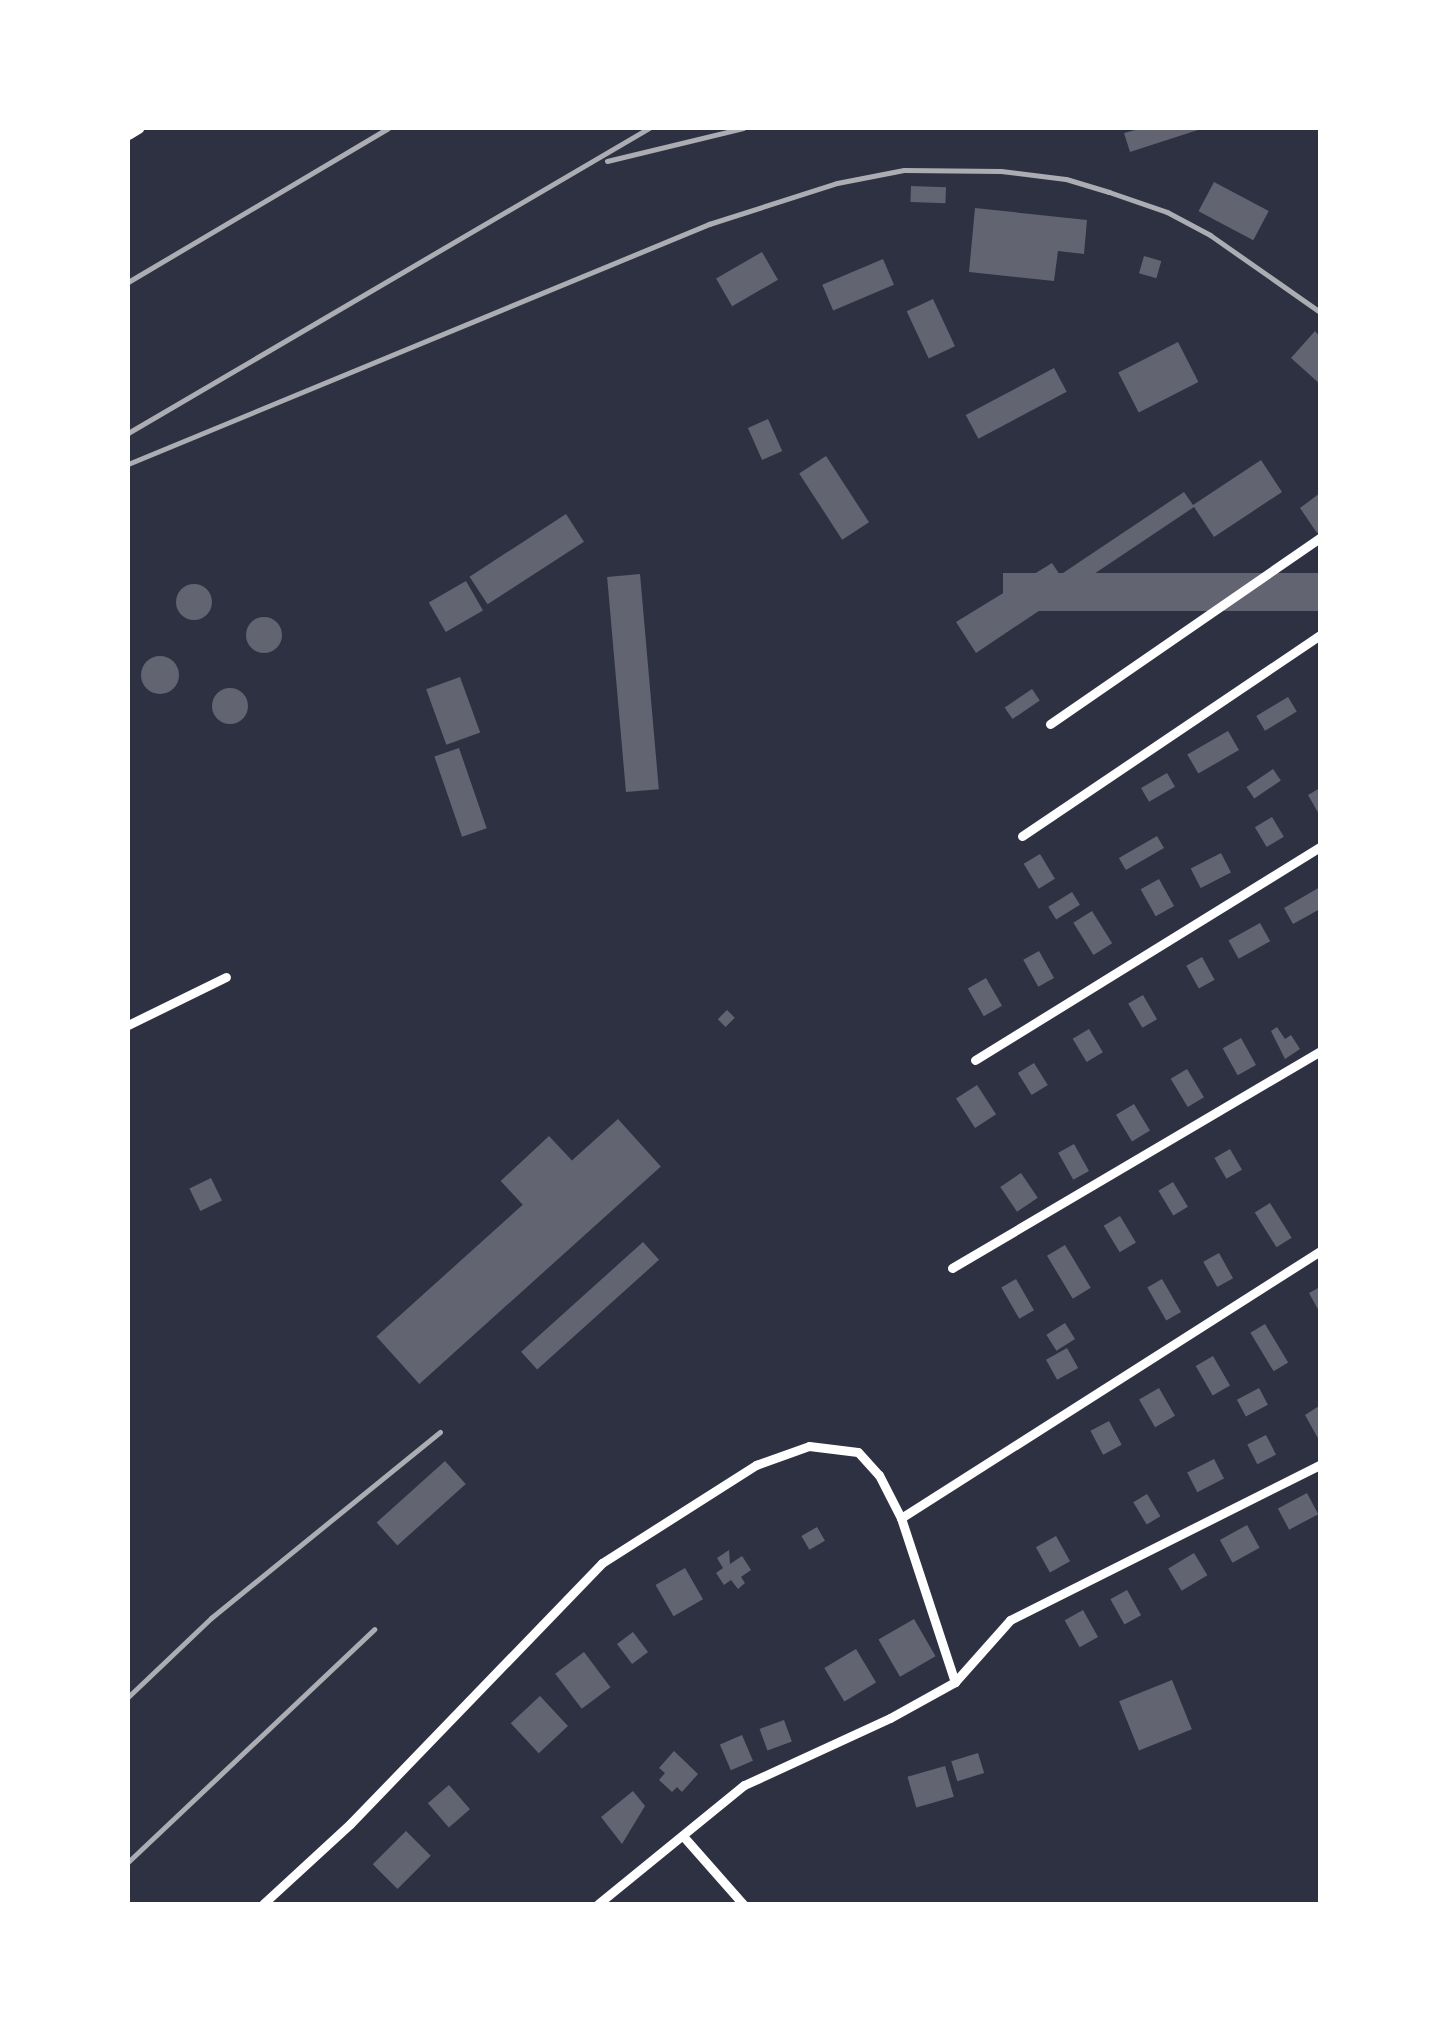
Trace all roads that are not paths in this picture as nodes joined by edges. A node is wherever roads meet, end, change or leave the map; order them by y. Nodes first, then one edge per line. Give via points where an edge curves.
1 (138, 128) edge
2 (128, 134) edge
3 (1320, 538) edge
4 (1320, 635) edge
5 (1050, 724) dead end
6 (1022, 836) dead end
7 (1320, 847) edge
8 (226, 977) dead end
9 (128, 1026) edge
10 (1320, 1051) edge
11 (975, 1060) dead end
12 (1320, 1250) edge
13 (952, 1268) dead end
14 (1320, 1465) edge
15 (900, 1518) junction
16 (955, 1682) junction
17 (683, 1836) junction
18 (263, 1904) edge
19 (598, 1904) edge
20 (743, 1904) edge

1 - 2 street
3 - 5 street
4 - 6 street
7 - 11 street
8 - 9 street
10 - 13 street
12 - 15 street
14 - 16 street via 1010,1620
15 - 16 street
15 - 18 street via 879,1474 858,1452 809,1446 756,1465 602,1563 350,1824
16 - 17 street via 744,1786
17 - 19 street
17 - 20 street

